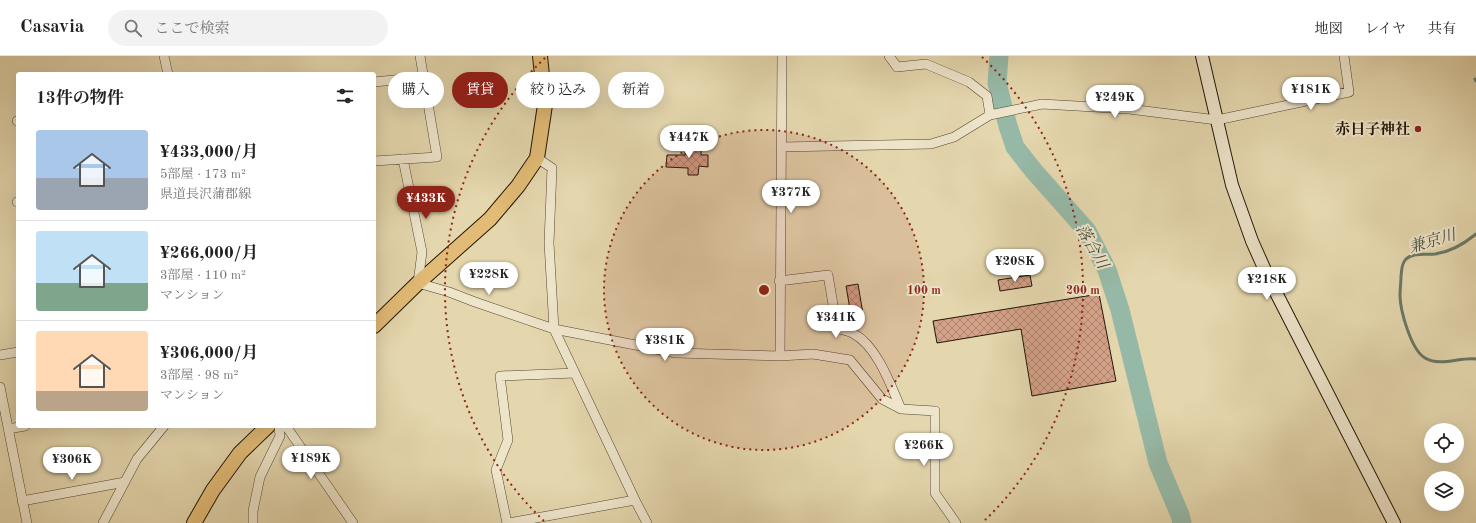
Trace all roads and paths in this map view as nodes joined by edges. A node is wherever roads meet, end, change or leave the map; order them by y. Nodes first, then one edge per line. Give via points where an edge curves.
1 (164, 56) edge
2 (420, 56) edge
3 (540, 56) edge
4 (782, 56) edge
5 (889, 56) edge
6 (1202, 56) edge
7 (1344, 56) edge
8 (168, 72) edge
9 (423, 72) edge
10 (388, 81) edge
11 (376, 82) edge
12 (429, 108) edge
13 (992, 114) junction
14 (1217, 120) junction
15 (781, 147) junction
16 (537, 158) junction
17 (403, 159) junction
18 (376, 161) edge
19 (779, 281) junction
20 (418, 283) junction
21 (376, 324) edge
22 (554, 329) junction
23 (16, 352) edge
24 (0, 355) edge
25 (780, 356) junction
26 (575, 373) junction
27 (0, 387) edge
28 (900, 409) junction
29 (16, 428) edge
30 (162, 428) edge
31 (266, 428) edge
32 (280, 428) edge
33 (287, 428) edge
34 (8, 429) junction
35 (125, 482) junction
36 (635, 500) junction
37 (22, 501) junction
38 (27, 523) edge
39 (102, 523) edge
40 (194, 523) edge
41 (253, 523) edge
42 (353, 523) edge
43 (508, 523) edge
44 (647, 523) edge
45 (956, 523) edge
46 (1394, 523) edge

1 - 8 street
2 - 9 street
3 - 16 main road via 545,105
4 - 15 street
5 - 13 street via 897,67 926,64 969,82 987,96
6 - 14 street
7 - 14 street via 1349,92
10 - 11 street
12 - 17 street via 437,157
13 - 14 street via 1042,104 1129,109
13 - 15 street via 954,137 931,144
14 - 46 street via 1232,186 1252,241
15 - 19 street
16 - 20 main road via 518,186 490,219
16 - 22 street via 552,168 548,243
17 - 18 street
17 - 20 street via 422,252
19 - 25 street
19 - 28 street via 828,274 837,328 854,333 866,342 888,376
20 - 21 main road
20 - 22 street
22 - 25 street via 676,353
22 - 26 street
23 - 24 street
25 - 28 street via 813,354 850,360 882,399
26 - 36 street
26 - 43 street via 500,376 508,440 496,470
27 - 34 street
28 - 45 street via 935,411 935,493
29 - 34 street
30 - 35 street via 137,459
31 - 40 main road via 240,453 213,490
32 - 41 street via 280,436 260,477
33 - 42 street
34 - 37 street
35 - 37 street
35 - 39 street
36 - 43 street
36 - 44 street
37 - 38 street

